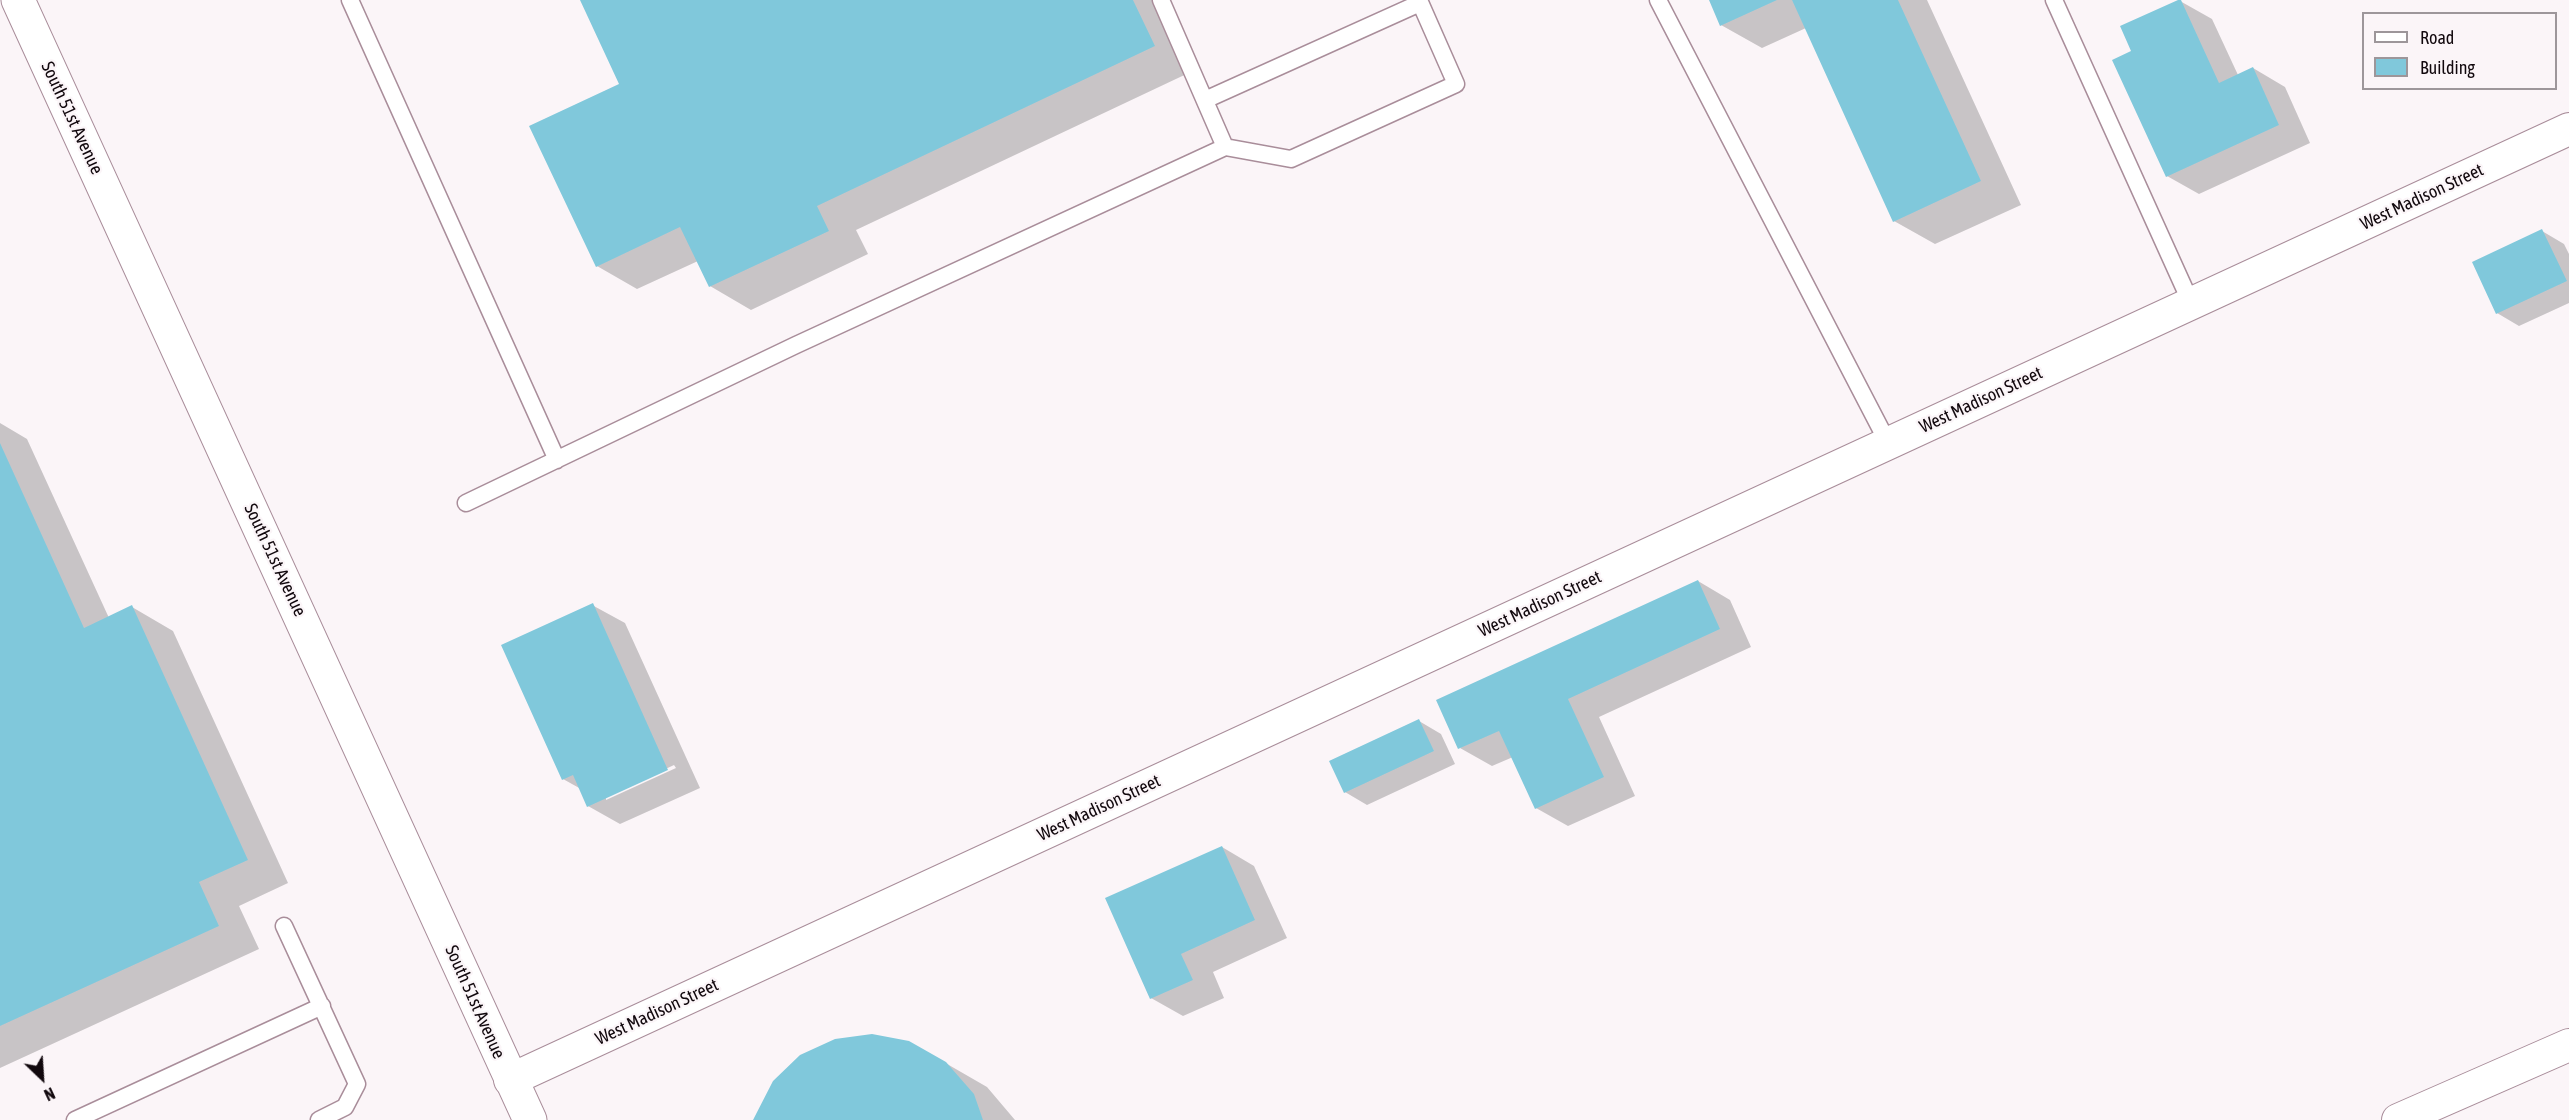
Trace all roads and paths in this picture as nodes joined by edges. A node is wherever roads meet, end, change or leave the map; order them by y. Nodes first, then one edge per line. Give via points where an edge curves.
1 (18, 0) edge
2 (350, 0) edge
3 (1161, 0) edge
4 (1658, 0) edge
5 (2054, 0) edge
6 (1419, 1) edge
7 (1205, 100) junction
8 (2569, 129) edge
9 (1225, 147) junction
10 (2191, 303) junction
11 (1888, 443) junction
12 (558, 459) junction
13 (466, 503) dead end
14 (284, 926) dead end
15 (322, 1006) junction
16 (2569, 1045) edge
17 (510, 1080) junction
18 (75, 1120) edge
19 (319, 1120) edge
20 (530, 1120) edge
21 (2398, 1120) edge

1 - 17 main road, South 51st Avenue
2 - 12 lane
3 - 7 lane
4 - 11 lane
5 - 10 lane
6 - 7 lane
6 - 9 lane via 1456,84 1291,159
7 - 9 lane
8 - 10 street, West Madison Street
9 - 12 lane
10 - 11 street, West Madison Street
11 - 17 street, West Madison Street
12 - 13 lane
14 - 15 lane
15 - 18 lane
15 - 19 lane via 357,1084 345,1107
16 - 21 street
17 - 20 main road, South 51st Avenue

